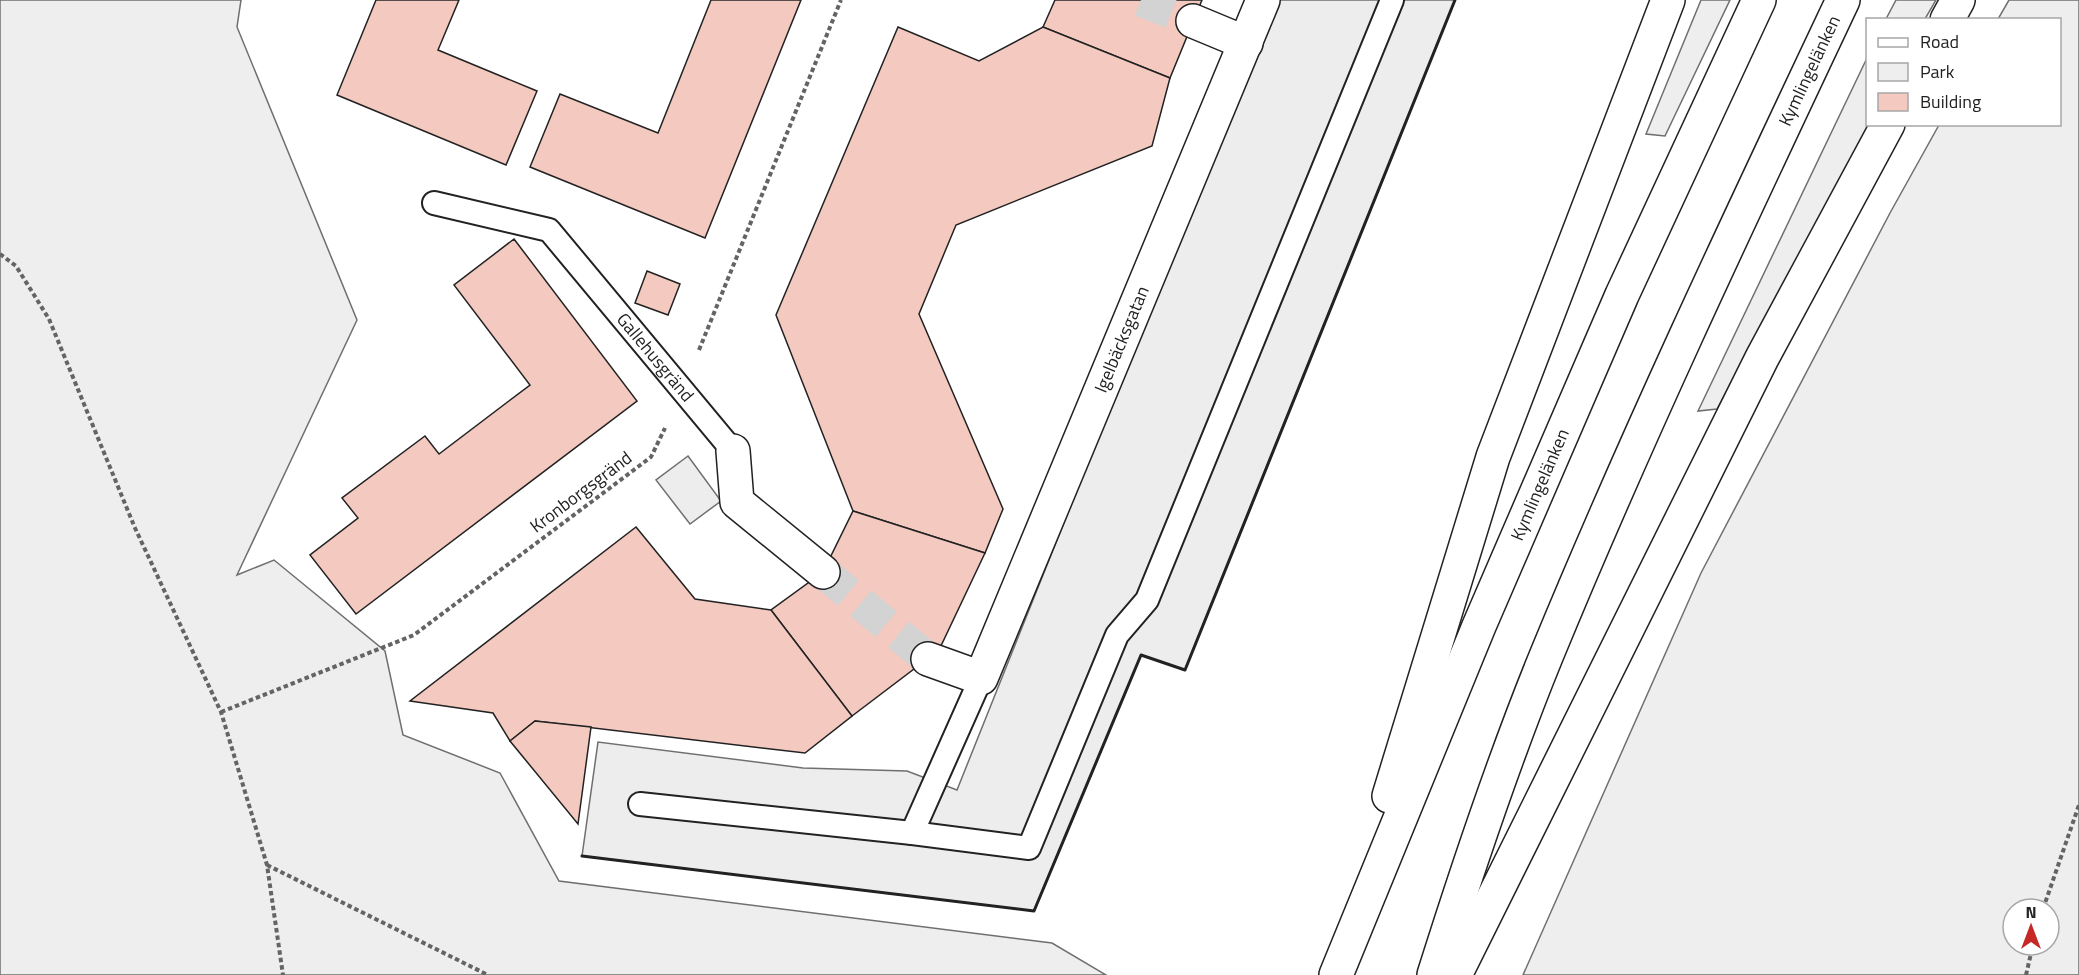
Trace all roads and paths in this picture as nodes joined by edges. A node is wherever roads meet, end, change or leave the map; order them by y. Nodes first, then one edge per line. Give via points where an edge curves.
1 (841, 0) edge
2 (1263, 0) edge
3 (1392, 0) edge
4 (1668, 0) edge
5 (1759, 0) edge
6 (1843, 0) edge
7 (1958, 0) edge
8 (1948, 18) edge
9 (1193, 21) tunnel mouth
10 (1246, 43) junction
11 (1887, 126) edge
12 (434, 202) dead end
13 (0, 254) edge
14 (682, 391) junction
15 (733, 451) joint
16 (823, 572) tunnel mouth
17 (928, 659) tunnel mouth
18 (981, 678) junction
19 (221, 712) junction
20 (640, 804) dead end
21 (2079, 805) edge
22 (912, 832) junction
23 (267, 865) junction
24 (2047, 897) edge
25 (2030, 957) edge
26 (283, 975) edge
27 (488, 975) edge
28 (1334, 975) edge
29 (1434, 975) edge
30 (1455, 975) edge
31 (2026, 975) edge

1 - 14 path, Kronborgsgränd
2 - 10 main road, Igelbäcksgatan
3 - 22 lane via 1147,600 1117,635 1029,848
4 - 28 main road via 1493,457
5 - 28 main road, Kymlingelänken via 1622,295
6 - 29 main road, Kymlingelänken via 1692,320 1546,655 1470,860
7 - 8 main road
9 - 10 main road
10 - 18 main road, Igelbäcksgatan
11 - 30 main road via 1762,358
12 - 14 lane, Gallehusgränd via 549,230
13 - 19 path via 16,266 49,319 135,528
14 - 15 lane, Gallehusgränd
14 - 19 path, Kronborgsgränd via 651,457 414,634
15 - 16 main road, Gallehusgränd via 737,502
17 - 18 main road
18 - 22 lane
19 - 23 path
20 - 22 lane
21 - 24 path
23 - 26 path
23 - 27 path
25 - 31 path

